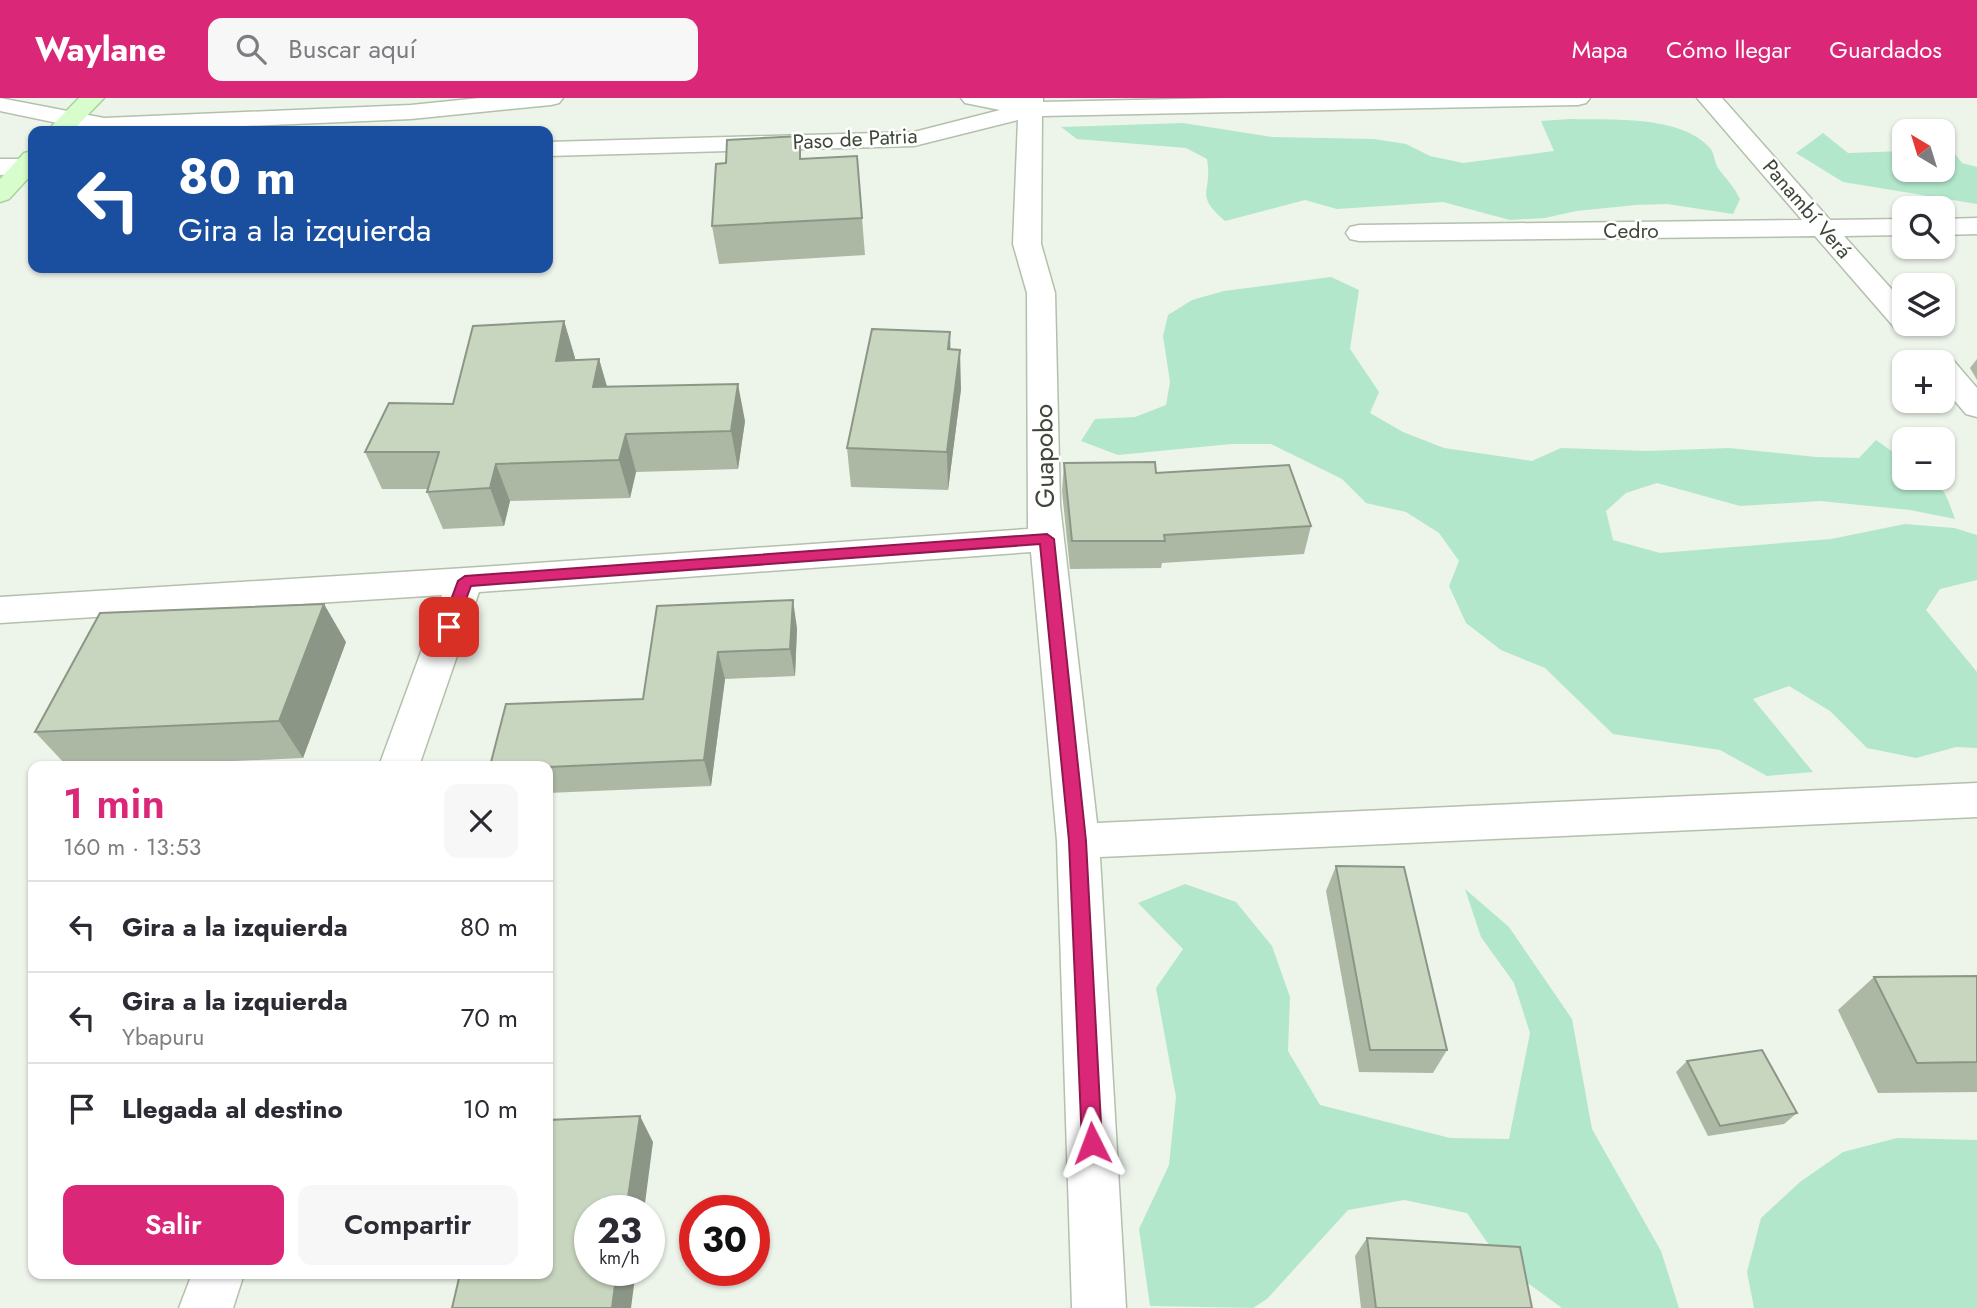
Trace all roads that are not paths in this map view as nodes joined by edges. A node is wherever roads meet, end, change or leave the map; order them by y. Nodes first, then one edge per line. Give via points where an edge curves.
1 (92, 98) edge
2 (551, 98) edge
3 (973, 98) edge
4 (1578, 98) edge
5 (1709, 98) edge
6 (1032, 103) edge
7 (0, 104) edge
8 (65, 125) edge
9 (553, 149) edge
10 (28, 164) edge
11 (0, 167) edge
12 (28, 167) edge
13 (0, 194) edge
14 (1977, 226) edge
15 (1955, 227) edge
16 (1892, 228) edge
17 (1825, 229) junction
18 (1359, 233) dead end
19 (1892, 308) edge
20 (1916, 336) edge
21 (1929, 350) edge
22 (1955, 381) edge
23 (1977, 407) edge
24 (1047, 539) junction
25 (465, 581) junction
26 (0, 610) edge
27 (401, 761) edge
28 (1977, 800) edge
29 (1078, 841) junction
30 (216, 1279) edge
31 (206, 1308) edge
32 (1100, 1308) edge

1 - 8 street
2 - 8 street via 411,112
3 - 6 street, Paso de Patria
4 - 6 street, Paso de Patria
5 - 17 street, Panambí Verá
6 - 9 street, Paso de Patria via 914,139
6 - 24 street, Guapobo via 1027,244 1041,293
7 - 8 street via 27,106
10 - 11 street
12 - 13 street
14 - 15 street
16 - 17 street, Cedro
17 - 18 street, Cedro
17 - 19 street, Panambí Verá
20 - 21 street, Panambí Verá
22 - 23 street
24 - 25 street
24 - 29 street, Guapobo
25 - 26 street
25 - 27 street
28 - 29 street
29 - 32 street, Guapobo
30 - 31 street

